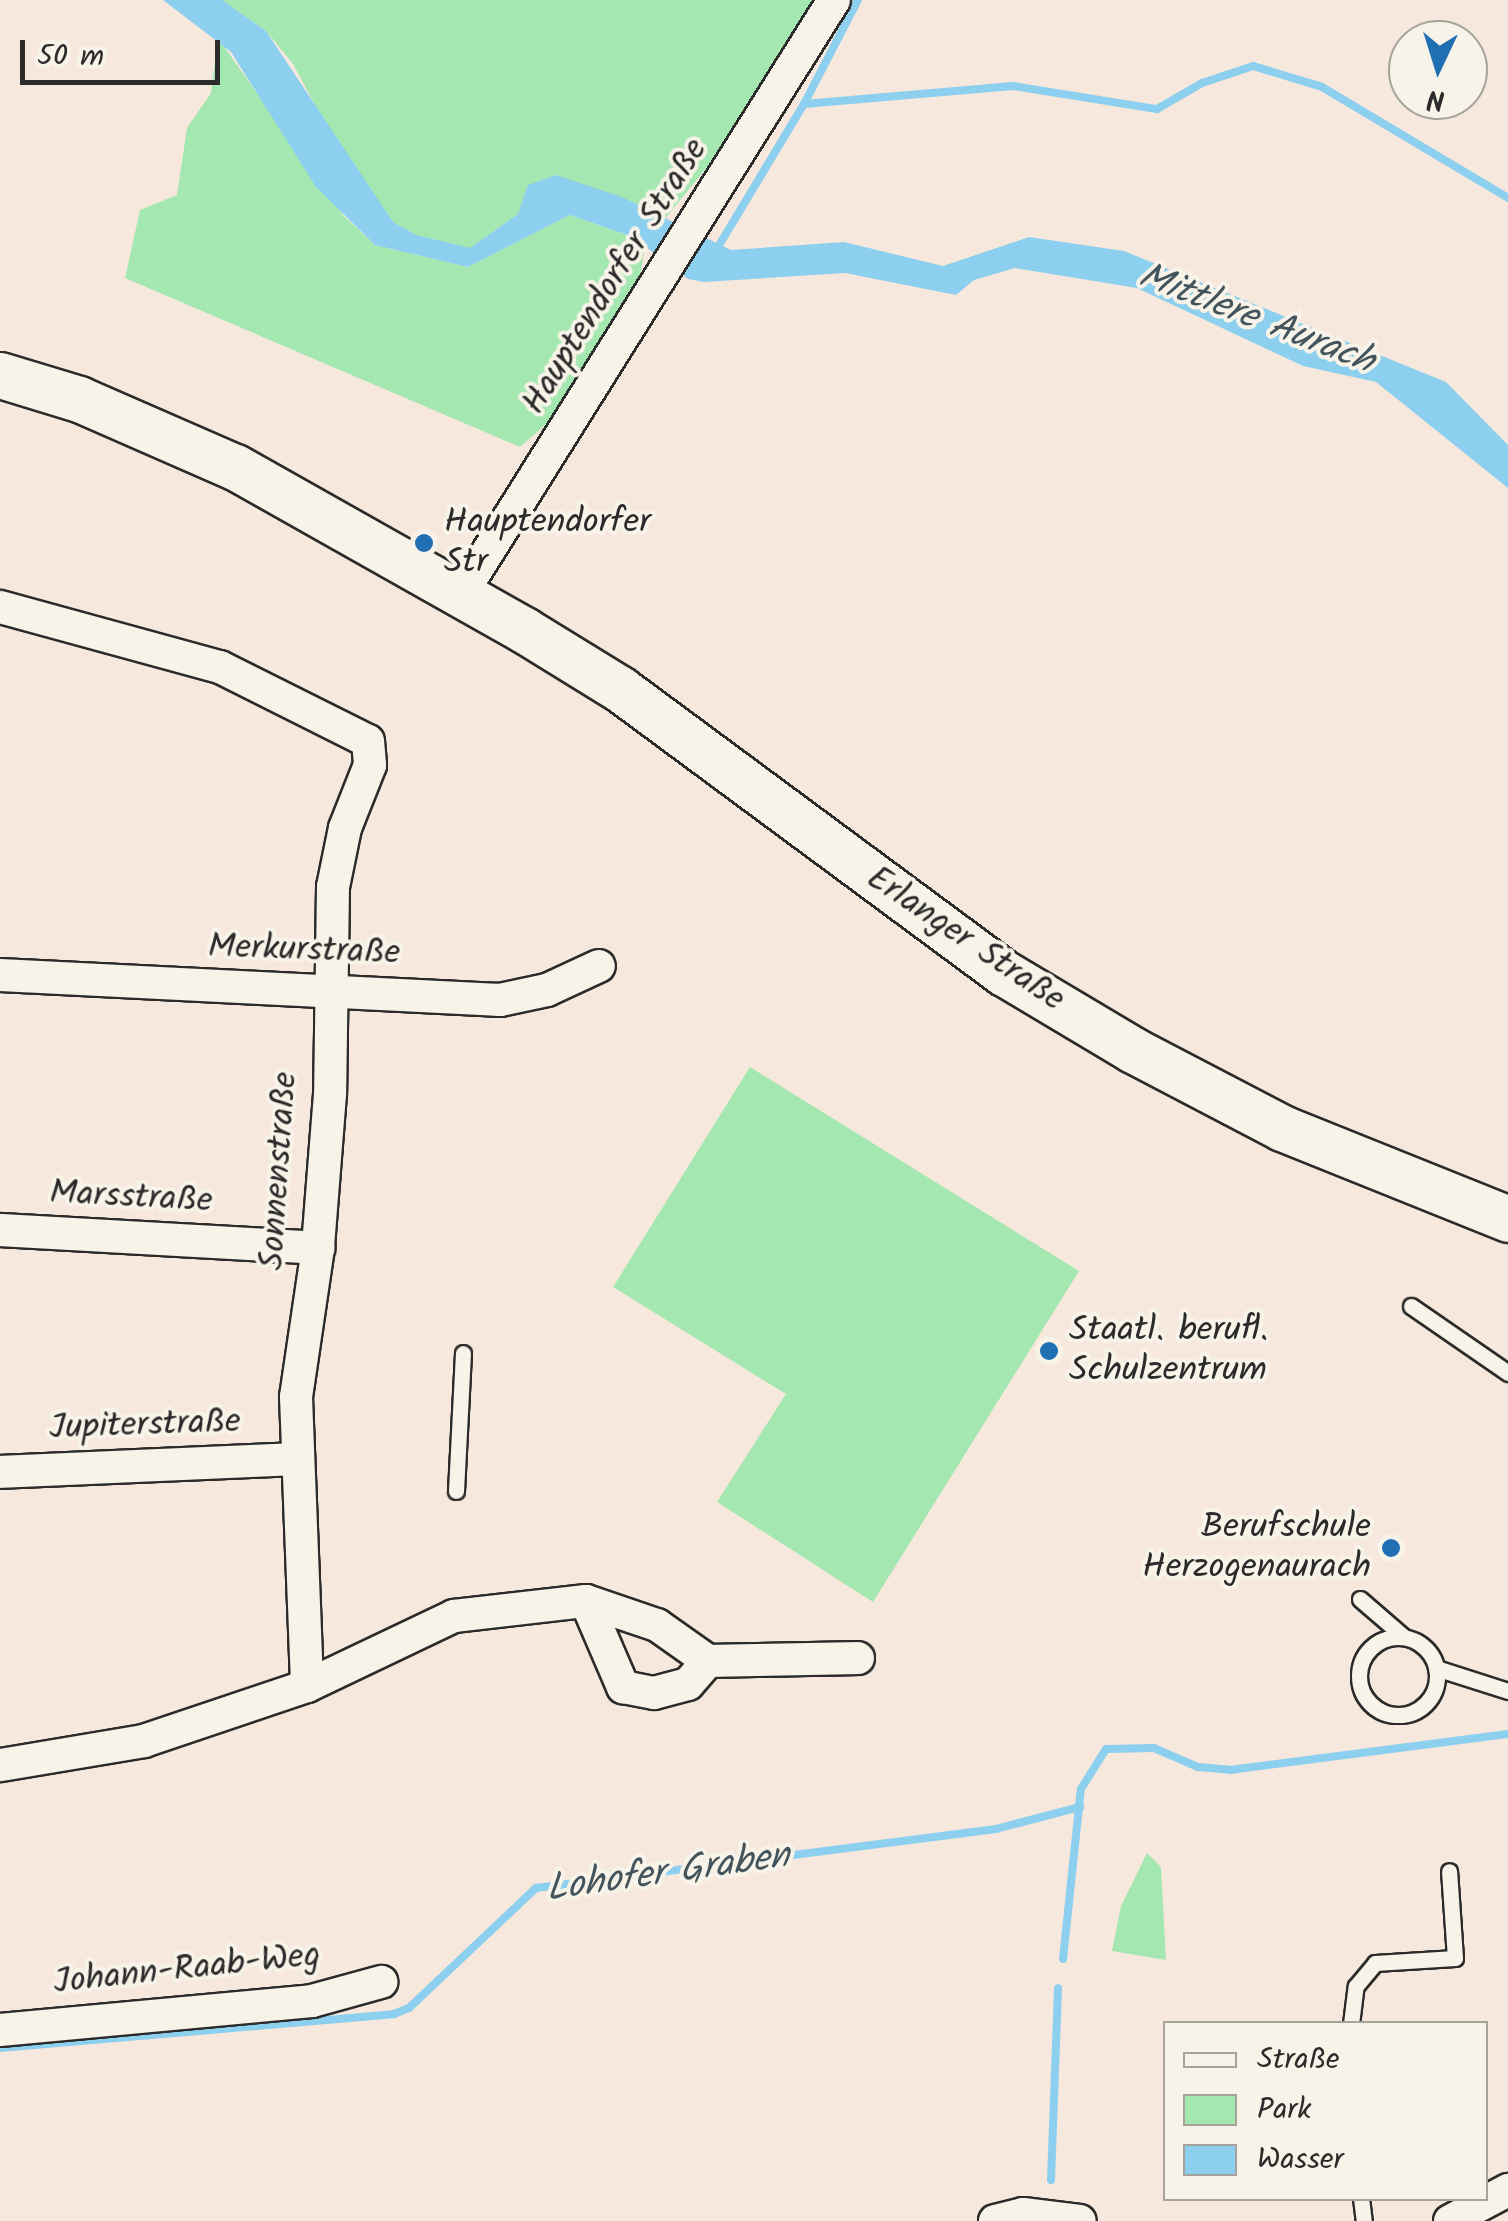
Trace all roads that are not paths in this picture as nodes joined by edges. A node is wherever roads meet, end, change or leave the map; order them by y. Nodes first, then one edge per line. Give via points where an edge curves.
1 (834, 0) edge
2 (0, 375) edge
3 (462, 593) junction
4 (0, 607) edge
5 (599, 966) dead end
6 (0, 976) edge
7 (328, 990) junction
8 (1508, 1219) edge
9 (0, 1230) edge
10 (318, 1248) junction
11 (1411, 1306) dead end
12 (463, 1353) dead end
13 (1508, 1372) edge
14 (294, 1460) junction
15 (0, 1472) edge
16 (456, 1490) dead end
17 (1360, 1598) dead end
18 (586, 1601) junction
19 (1404, 1637) junction
20 (858, 1658) dead end
21 (708, 1661) junction
22 (1436, 1668) junction
23 (307, 1686) junction
24 (1508, 1691) edge
25 (0, 1765) edge
26 (1449, 1870) dead end
27 (381, 1982) dead end
28 (1351, 2021) edge
29 (0, 2030) edge
30 (1487, 2201) edge
31 (994, 2221) edge
32 (1080, 2221) edge
33 (1450, 2221) edge

1 - 3 street, Hauptendorfer Straße
2 - 3 street, Erlanger Straße via 78,399 235,466
3 - 8 street, Erlanger Straße via 620,688 1004,973 1282,1128
4 - 7 street, Sonnenstraße via 220,667 368,741 370,765 344,828 333,887
5 - 7 street, Merkurstraße via 548,990 500,1000
6 - 7 street, Merkurstraße
7 - 10 street, Sonnenstraße via 330,1094
9 - 10 street, Marsstraße
10 - 14 street, Sonnenstraße
11 - 13 lane
12 - 16 lane
14 - 15 street, Jupiterstraße
14 - 23 street, Sonnenstraße
17 - 19 lane
18 - 21 street via 657,1626
18 - 21 street via 623,1688 654,1693 688,1684
18 - 23 street via 454,1616
19 - 22 lane via 1427,1650
19 - 22 lane via 1388,1638 1366,1653 1358,1676 1367,1701 1391,1715 1414,1713 1436,1688
20 - 21 street
22 - 24 lane
23 - 25 street via 144,1741
26 - 28 lane via 1455,1958 1375,1963 1356,1986
27 - 29 street, Johann-Raab-Weg via 312,2001
30 - 33 street
31 - 32 street via 1036,2214

